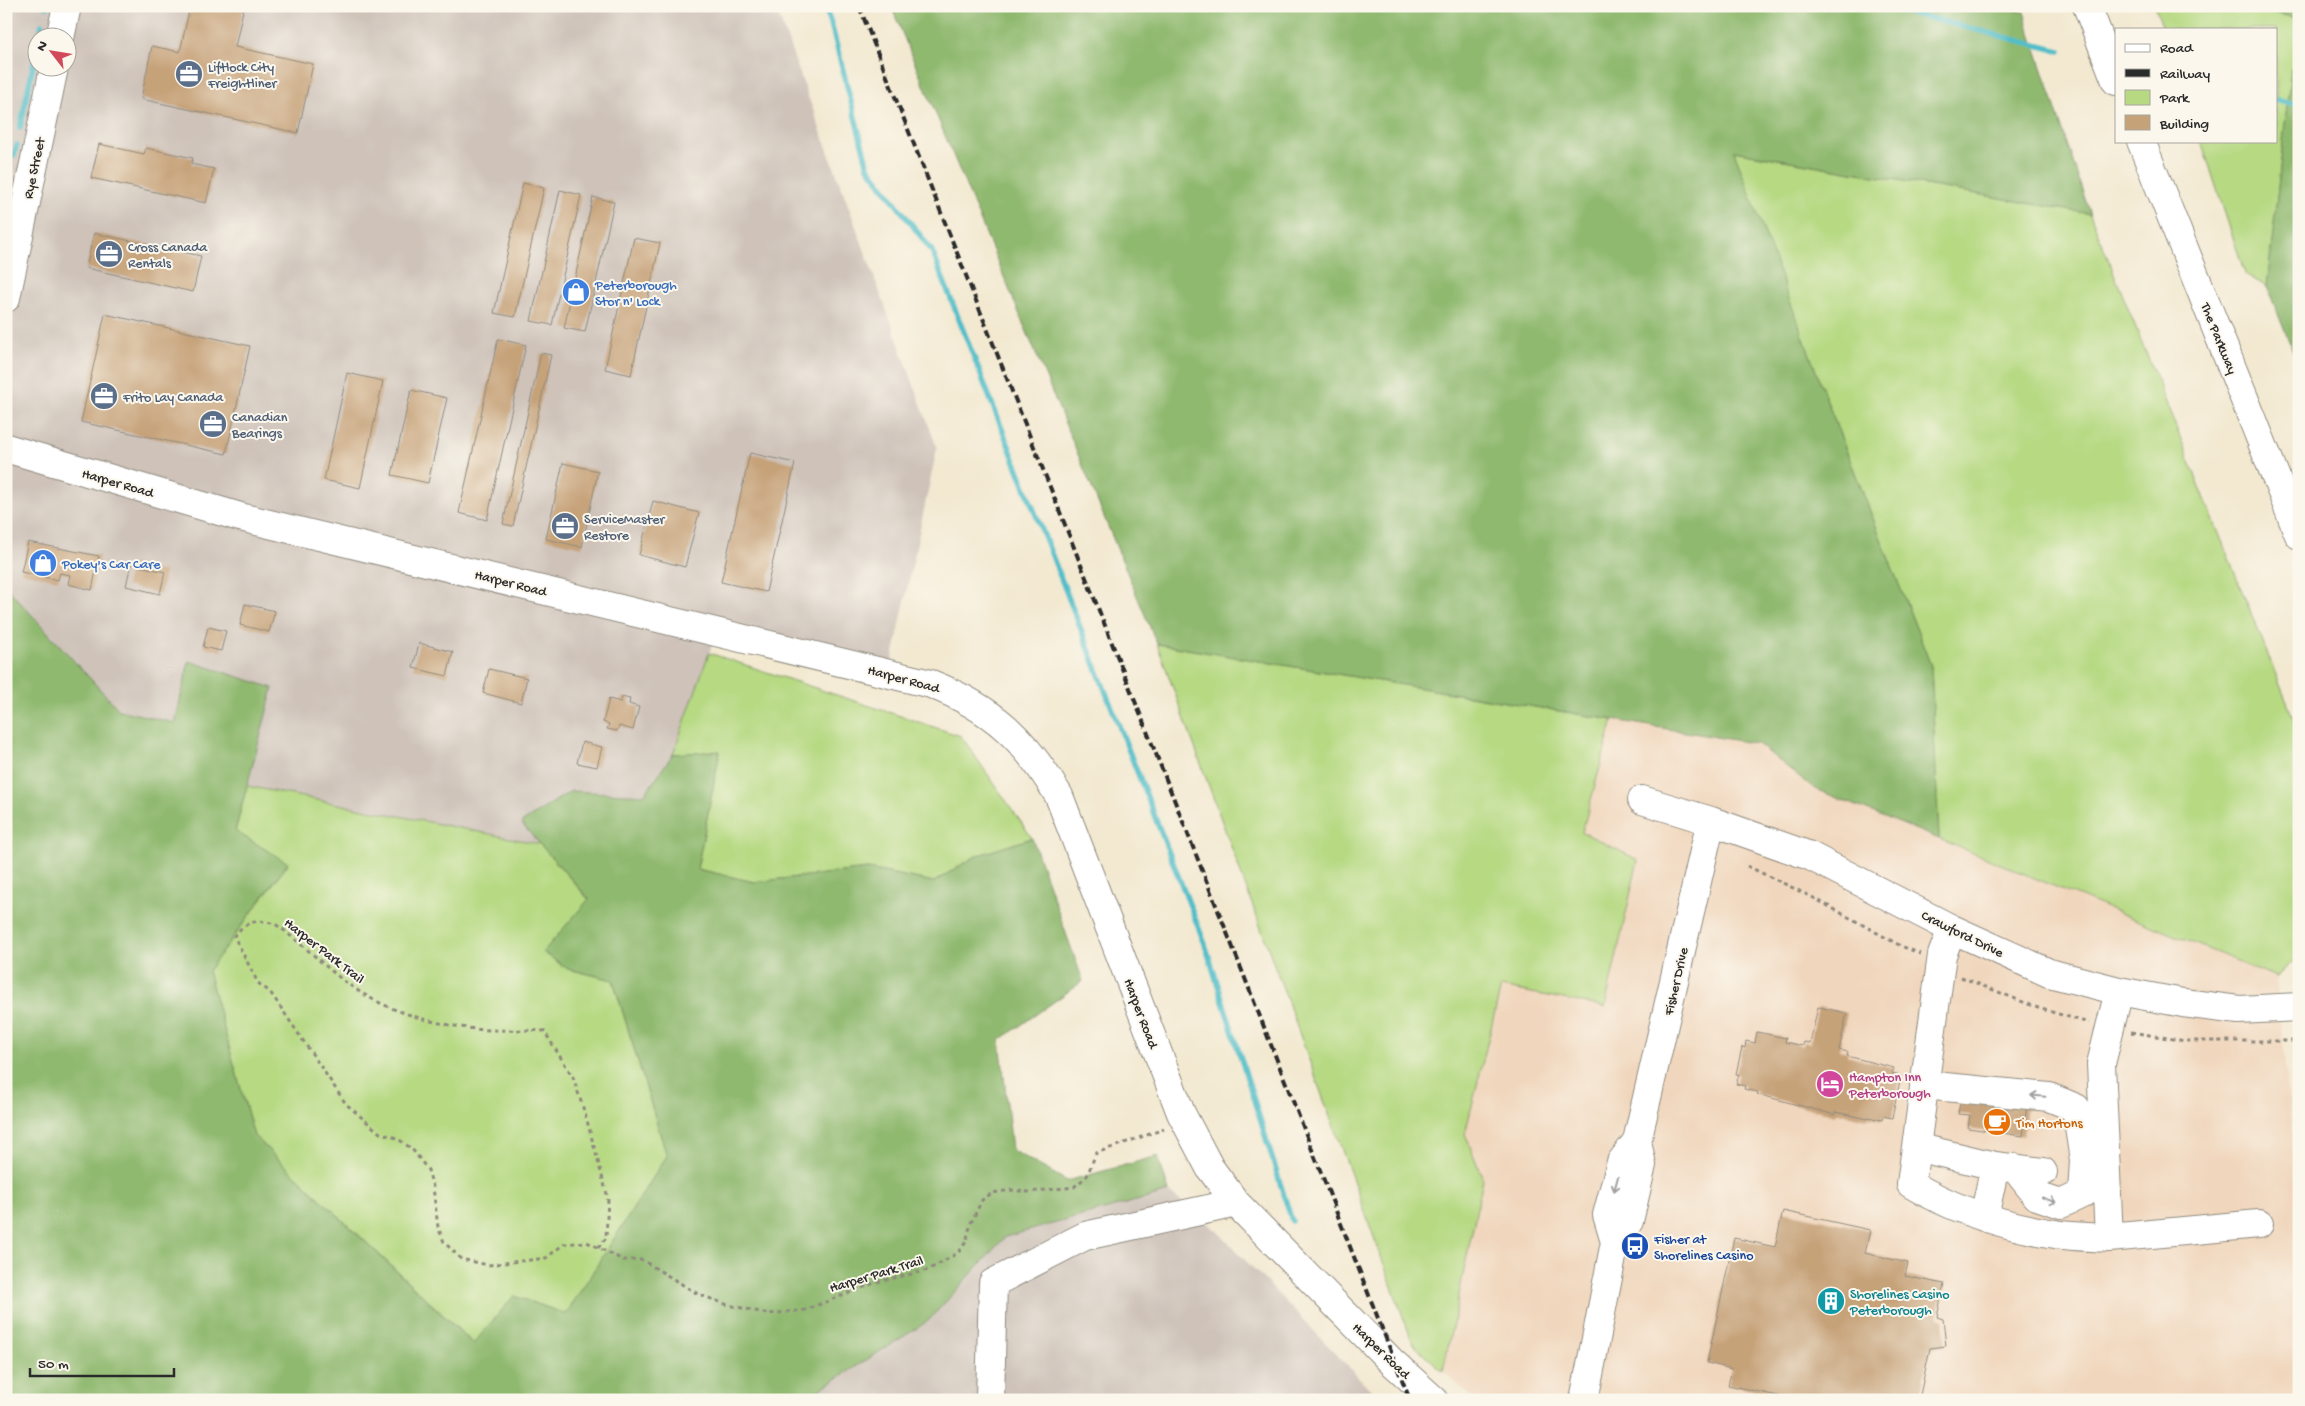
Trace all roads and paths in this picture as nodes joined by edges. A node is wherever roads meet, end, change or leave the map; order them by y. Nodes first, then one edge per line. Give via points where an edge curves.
1 (67, 6) edge
2 (2087, 6) edge
3 (62, 28) edge
4 (52, 78) edge
5 (2115, 78) edge
6 (2141, 142) edge
7 (6, 298) edge
8 (6, 448) edge
9 (2299, 535) edge
10 (1642, 800) dead end
11 (1712, 821) junction
12 (1952, 929) junction
13 (2119, 991) junction
14 (2299, 1007) edge
15 (1924, 1085) junction
16 (1172, 1126) dead end
17 (1916, 1146) junction
18 (2005, 1167) junction
19 (2043, 1172) dead end
20 (1236, 1203) junction
21 (1984, 1217) junction
22 (2259, 1224) dead end
23 (2108, 1238) junction
24 (598, 1248) junction
25 (990, 1400) edge
26 (1434, 1400) edge
27 (1584, 1400) edge

1 - 3 street
2 - 5 street
4 - 7 street, Rye Street
6 - 9 street, The Parkway
8 - 20 street, Harper Road via 240,517 932,684 978,706 999,720 1020,741 1042,766 1059,796 1181,1113 1210,1168
10 - 11 street, Crawford Drive
11 - 12 street, Crawford Drive via 1810,856
11 - 27 street, Fisher Drive via 1637,1141 1642,1165 1629,1221 1615,1242
12 - 13 street, Crawford Drive via 2049,973
12 - 15 street via 1942,955
13 - 14 street, Crawford Drive via 2239,1010
13 - 23 street via 2101,1064
15 - 17 street
18 -> 15 street via 2037,1196 2061,1204 2082,1194 2084,1160 2076,1108 2049,1097
16 - 24 path, Harper Park Trail via 1096,1153 1087,1176 1074,1187 992,1193 982,1200 966,1242 958,1253 928,1270 877,1282 805,1310 770,1314 728,1305 698,1294 642,1260 623,1260
17 - 18 street
17 - 21 street via 1911,1184 1935,1198
18 - 19 street
18 - 21 street
20 - 25 street via 1084,1236 993,1283
20 - 26 street, Harper Road via 1391,1361
21 - 23 street via 2056,1234
22 - 23 street
24 - 24 path, Harper Park Trail via 587,1242 564,1244 546,1258 508,1264 488,1265 461,1259 444,1242 438,1227 428,1170 412,1149 397,1138 380,1133 346,1104 278,1002 258,983 234,936 241,927 252,921 276,924 358,991 424,1019 469,1028 544,1031 572,1077 608,1198 606,1238

